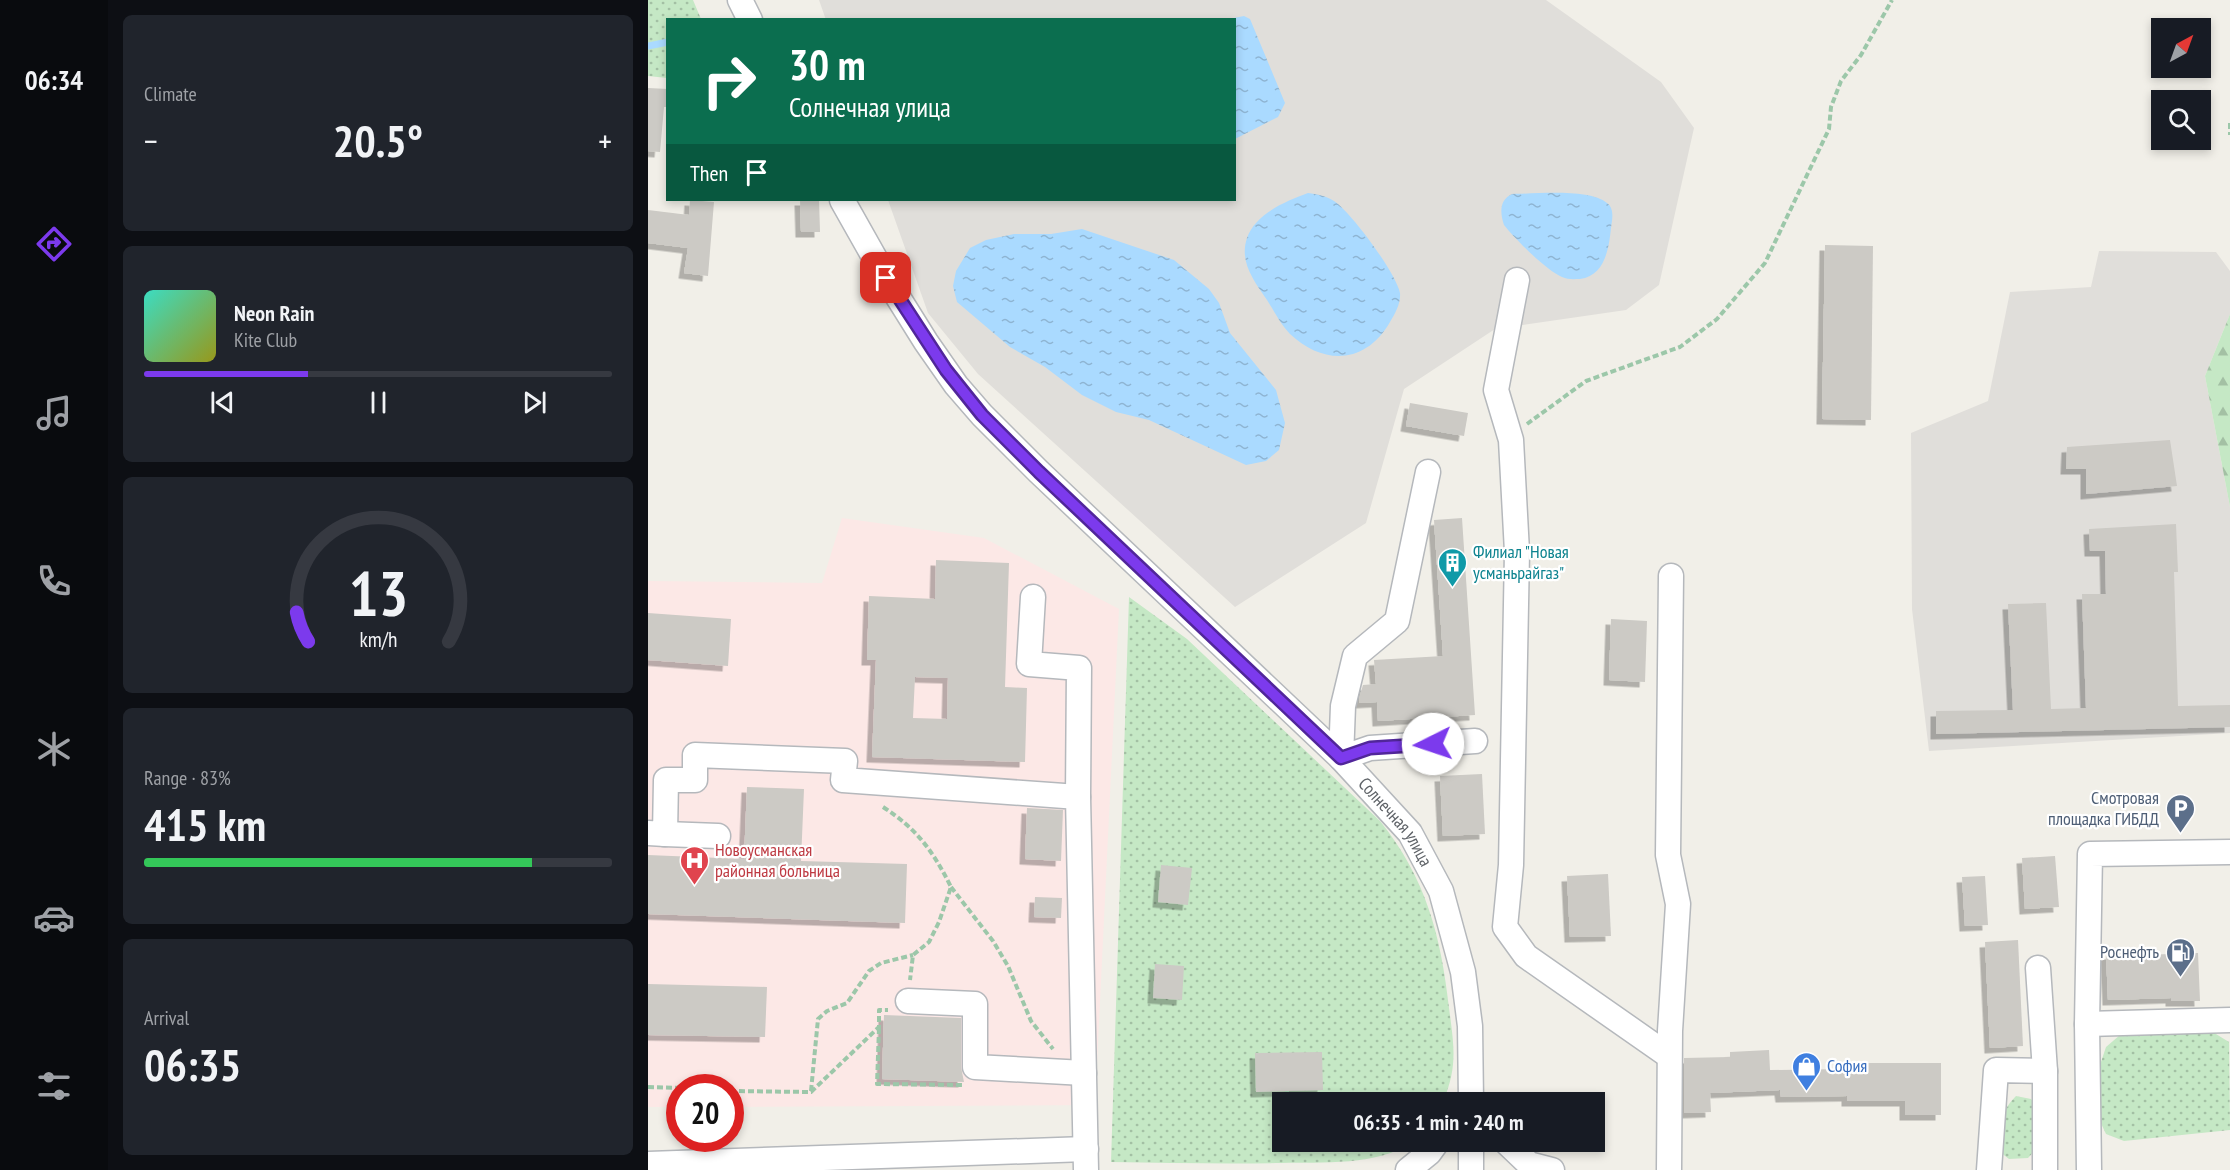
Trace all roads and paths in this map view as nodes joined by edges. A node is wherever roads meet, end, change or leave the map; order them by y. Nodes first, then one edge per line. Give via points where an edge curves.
1 (740, 0) edge
2 (1892, 0) edge
3 (749, 18) edge
4 (2230, 123) edge
5 (2230, 135) edge
6 (843, 201) edge
7 (1517, 280) dead end
8 (1511, 440) junction
9 (1428, 472) dead end
10 (1671, 576) dead end
11 (1033, 597) dead end
12 (1475, 741) dead end
13 (1341, 758) junction
14 (1078, 797) junction
15 (878, 803) dead end
16 (657, 834) edge
17 (718, 836) dead end
18 (2230, 852) edge
19 (951, 887) junction
20 (913, 956) junction
21 (2038, 968) dead end
22 (908, 1001) junction
23 (2230, 1020) edge
24 (2087, 1024) junction
25 (879, 1027) junction
26 (1055, 1052) dead end
27 (1669, 1056) junction
28 (975, 1067) junction
29 (1471, 1069) junction
30 (2045, 1071) junction
31 (1084, 1073) junction
32 (648, 1087) edge
33 (666, 1088) edge
34 (744, 1090) edge
35 (811, 1092) junction
36 (1462, 1092) edge
37 (1471, 1092) edge
38 (1479, 1092) edge
39 (1430, 1152) edge
40 (1471, 1152) edge
41 (1516, 1152) edge
42 (1086, 1159) edge
43 (648, 1164) edge
44 (1408, 1170) edge
45 (1471, 1170) edge
46 (1552, 1170) edge
47 (1669, 1170) edge
48 (1989, 1170) edge
49 (2045, 1170) edge
50 (2089, 1170) edge

1 - 3 street
2 - 8 path via 1861,55 1841,81 1831,107 1829,129 1765,263 1717,319 1680,347 1587,381
4 - 5 path
6 - 13 street, Солнечная улица via 921,333 982,415
7 - 8 street via 1496,390
8 - 27 street via 1517,552 1511,865 1505,927 1526,956
9 - 13 street via 1397,621 1355,656 1342,706
10 - 27 street via 1668,855 1678,904
11 - 14 street via 1029,664 1079,668
12 - 13 street via 1370,748
13 - 29 street, Солнечная улица via 1410,832 1442,891 1463,972
14 - 16 street via 843,780 845,761 695,755 695,780 666,780
14 - 31 street
15 - 19 path via 904,821 927,846
16 - 17 street
18 - 24 street via 2090,854
19 - 20 path via 929,942
19 - 26 path via 993,941 1031,1021
20 - 22 path
20 - 35 path via 881,963 869,971 846,1003 818,1019
21 - 30 street
22 - 25 path via 907,1011 879,1010
22 - 28 street via 975,1005
23 - 24 street
24 - 50 street
25 - 28 path via 877,1084 974,1085
25 - 35 path
27 - 47 street
28 - 31 street
29 - 36 street
29 - 37 street, Солнечная улица
29 - 38 street
30 - 48 street via 1996,1070
30 - 49 street
31 - 42 street
32 - 33 path
34 - 35 path
39 - 44 street
40 - 45 street
41 - 46 street via 1529,1164
42 - 43 street

